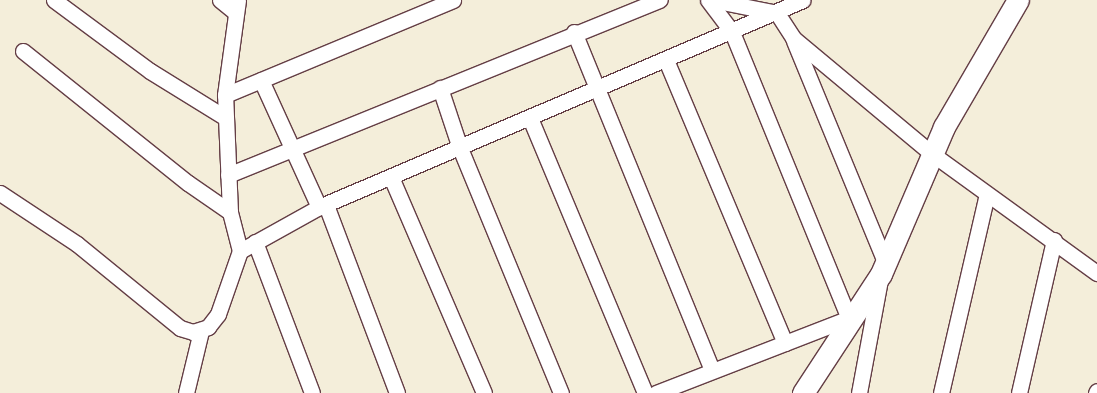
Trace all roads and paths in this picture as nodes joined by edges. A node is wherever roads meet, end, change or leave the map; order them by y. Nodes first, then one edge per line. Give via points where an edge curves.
1 (54, 0) edge
2 (220, 0) edge
3 (453, 0) edge
4 (660, 0) edge
5 (708, 0) edge
6 (712, 0) edge
7 (803, 0) edge
8 (1018, 0) edge
9 (237, 6) edge
10 (777, 13) junction
11 (574, 32) junction
12 (732, 32) junction
13 (793, 38) junction
14 (23, 51) dead end
15 (666, 60) junction
16 (261, 80) junction
17 (440, 88) junction
18 (599, 88) junction
19 (225, 95) junction
20 (226, 118) junction
21 (530, 118) junction
22 (294, 148) junction
23 (460, 148) junction
24 (931, 152) junction
25 (228, 175) junction
26 (391, 177) junction
27 (0, 194) edge
28 (987, 194) junction
29 (322, 206) junction
30 (230, 212) junction
31 (1054, 240) junction
32 (255, 242) junction
33 (240, 251) junction
34 (884, 269) junction
35 (1097, 272) edge
36 (853, 317) junction
37 (201, 331) junction
38 (785, 343) junction
39 (712, 370) junction
40 (186, 393) edge
41 (312, 393) edge
42 (397, 393) edge
43 (484, 393) edge
44 (561, 393) edge
45 (645, 393) edge
46 (656, 393) edge
47 (803, 393) edge
48 (859, 393) edge
49 (942, 393) edge
50 (1019, 393) edge

1 - 20 street via 150,71
2 - 9 street
3 - 16 street
4 - 11 street
5 - 12 street
6 - 10 street
7 - 10 street
8 - 24 main road
9 - 19 street
10 - 12 street
10 - 13 street
11 - 17 street
11 - 18 street
12 - 15 street
12 - 36 street
13 - 24 street
13 - 34 street
14 - 30 street via 188,183
15 - 18 street
15 - 38 street
16 - 19 street
16 - 22 street
17 - 22 street
17 - 23 street
18 - 21 street
18 - 39 street
19 - 20 street
20 - 25 street
21 - 23 street
21 - 45 street
22 - 25 street
22 - 29 street
23 - 26 street
23 - 44 street
24 - 28 street
24 - 34 main road
25 - 30 street
26 - 29 street
26 - 43 street
27 - 37 street via 77,244 180,328
28 - 31 street
28 - 49 street
29 - 32 street
29 - 42 street
30 - 33 street
31 - 35 street
31 - 50 street
32 - 33 street
32 - 41 street
33 - 37 street via 218,314
34 - 36 main road
34 - 48 street
36 - 38 street
36 - 47 main road
37 - 40 street
38 - 39 street
39 - 46 street

